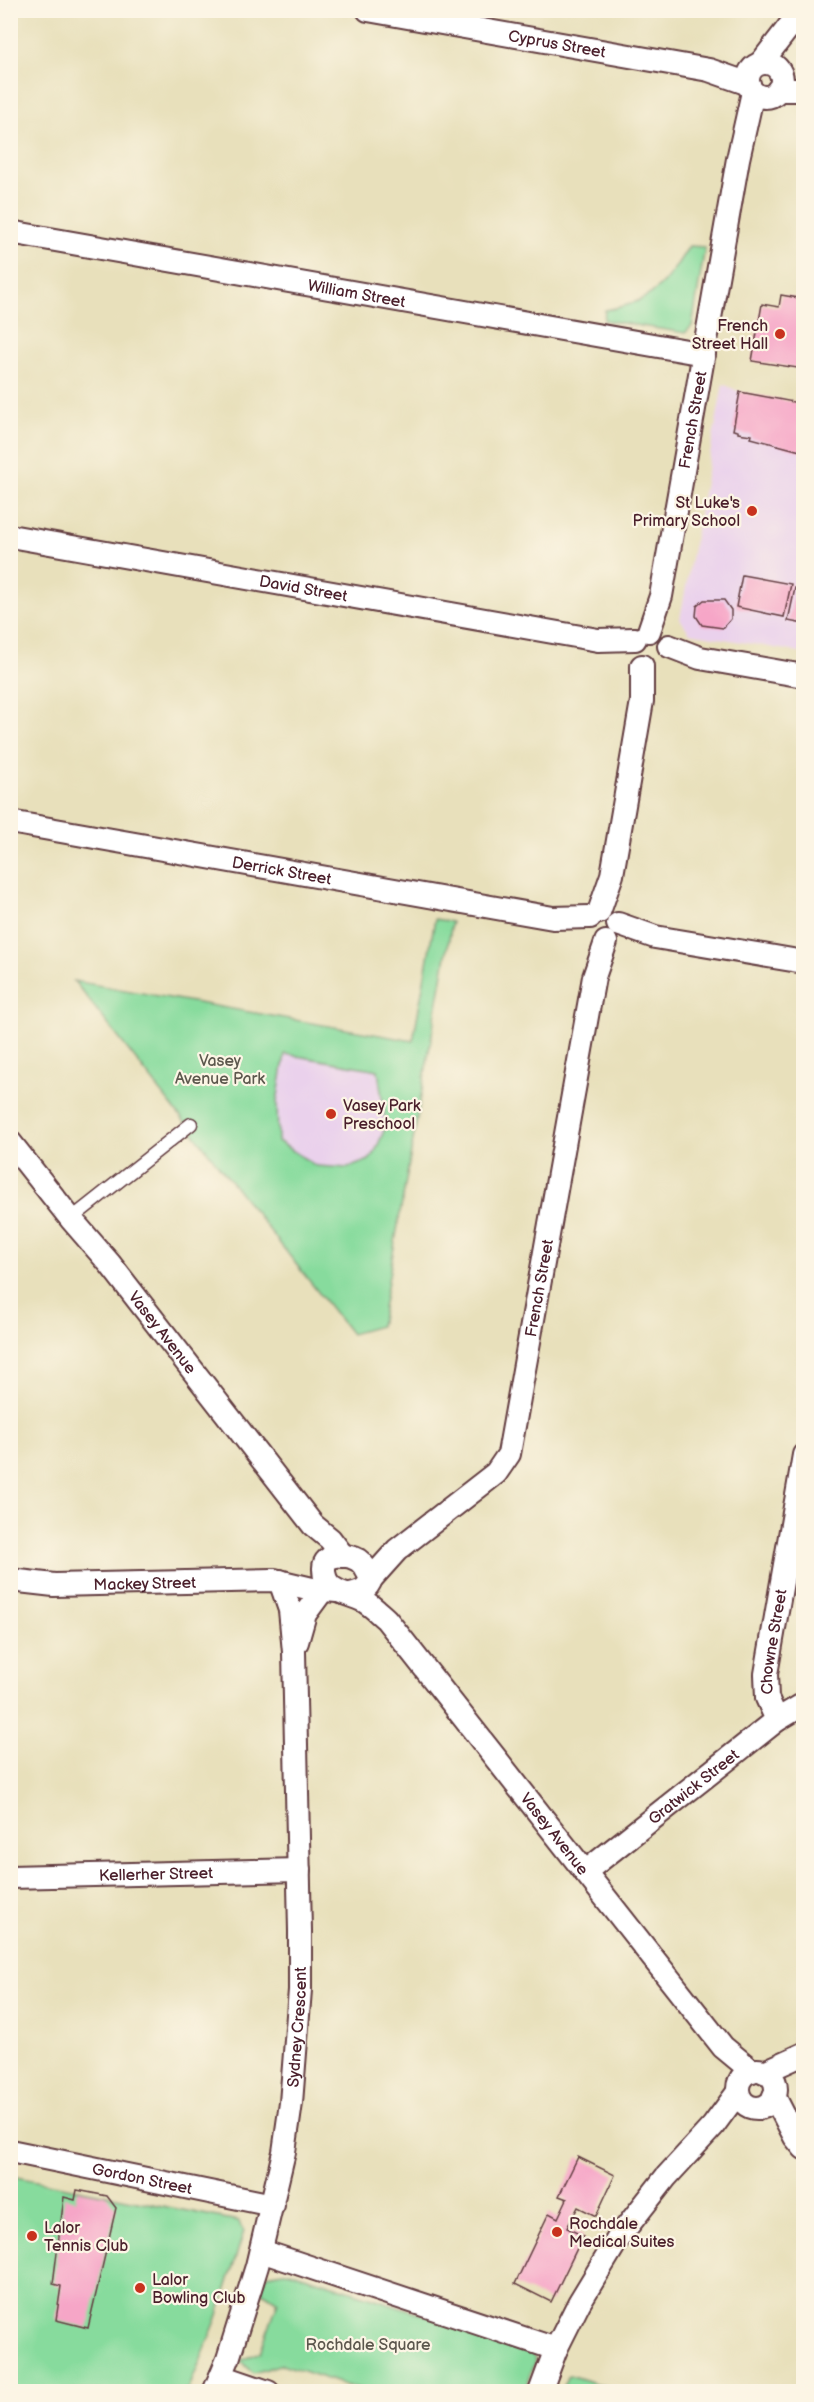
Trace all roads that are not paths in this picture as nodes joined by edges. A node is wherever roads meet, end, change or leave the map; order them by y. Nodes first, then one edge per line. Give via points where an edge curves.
1 (368, 10) edge
2 (801, 12) edge
3 (765, 79) junction
4 (804, 83) edge
5 (804, 90) edge
6 (10, 232) edge
7 (704, 354) junction
8 (10, 536) edge
9 (652, 650) junction
10 (804, 676) edge
11 (10, 822) edge
12 (602, 927) junction
13 (804, 962) edge
14 (191, 1124) dead end
15 (10, 1142) edge
16 (71, 1219) junction
17 (804, 1455) edge
18 (345, 1575) junction
19 (10, 1580) edge
20 (280, 1581) junction
21 (294, 1652) junction
22 (804, 1704) edge
23 (777, 1720) junction
24 (299, 1870) junction
25 (585, 1872) junction
26 (10, 1876) edge
27 (803, 2055) edge
28 (756, 2089) junction
29 (799, 2143) edge
30 (10, 2151) edge
31 (273, 2205) junction
32 (261, 2251) junction
33 (556, 2349) junction
34 (218, 2384) edge
35 (268, 2391) edge
36 (540, 2391) edge

1 - 3 street, Cyprus Street
2 - 3 street, French Street
3 - 4 street, Cyprus Street
3 - 5 street, Cyprus Street
3 - 7 street, French Street via 738,159
6 - 7 street, William Street
7 - 9 street, French Street
8 - 9 street, David Street
9 - 10 street, David Street
9 - 12 street, French Street
11 - 12 street, Derrick Street
12 - 13 street, Derrick Street
12 - 18 street, French Street via 509,1454 496,1473 397,1550
14 - 16 lane
15 - 16 street, Vasey Avenue
16 - 18 street, Vasey Avenue via 111,1264 313,1525 330,1539
17 - 23 street, Chowne Street via 766,1674 767,1698
18 - 20 street, Mackey Street
18 - 21 street, Sydney Crescent via 305,1614
18 - 25 street, Vasey Avenue via 386,1619
19 - 20 street, Mackey Street via 54,1585
20 - 21 street, Sydney Crescent via 290,1610
21 - 24 street, Sydney Crescent
22 - 23 street, Gratwick Street
23 - 25 street, Gratwick Street
24 - 26 street, Kellerher Street
24 - 31 street, Sydney Crescent via 300,1990 296,2047
25 - 28 street, Vasey Avenue
27 - 28 street
28 - 29 street, Vasey Avenue
28 - 33 street via 713,2126 619,2237
30 - 31 street, Gordon Street
31 - 32 street, Sydney Crescent
32 - 33 street
32 - 34 street, Sydney Crescent
33 - 36 street
34 - 35 street

